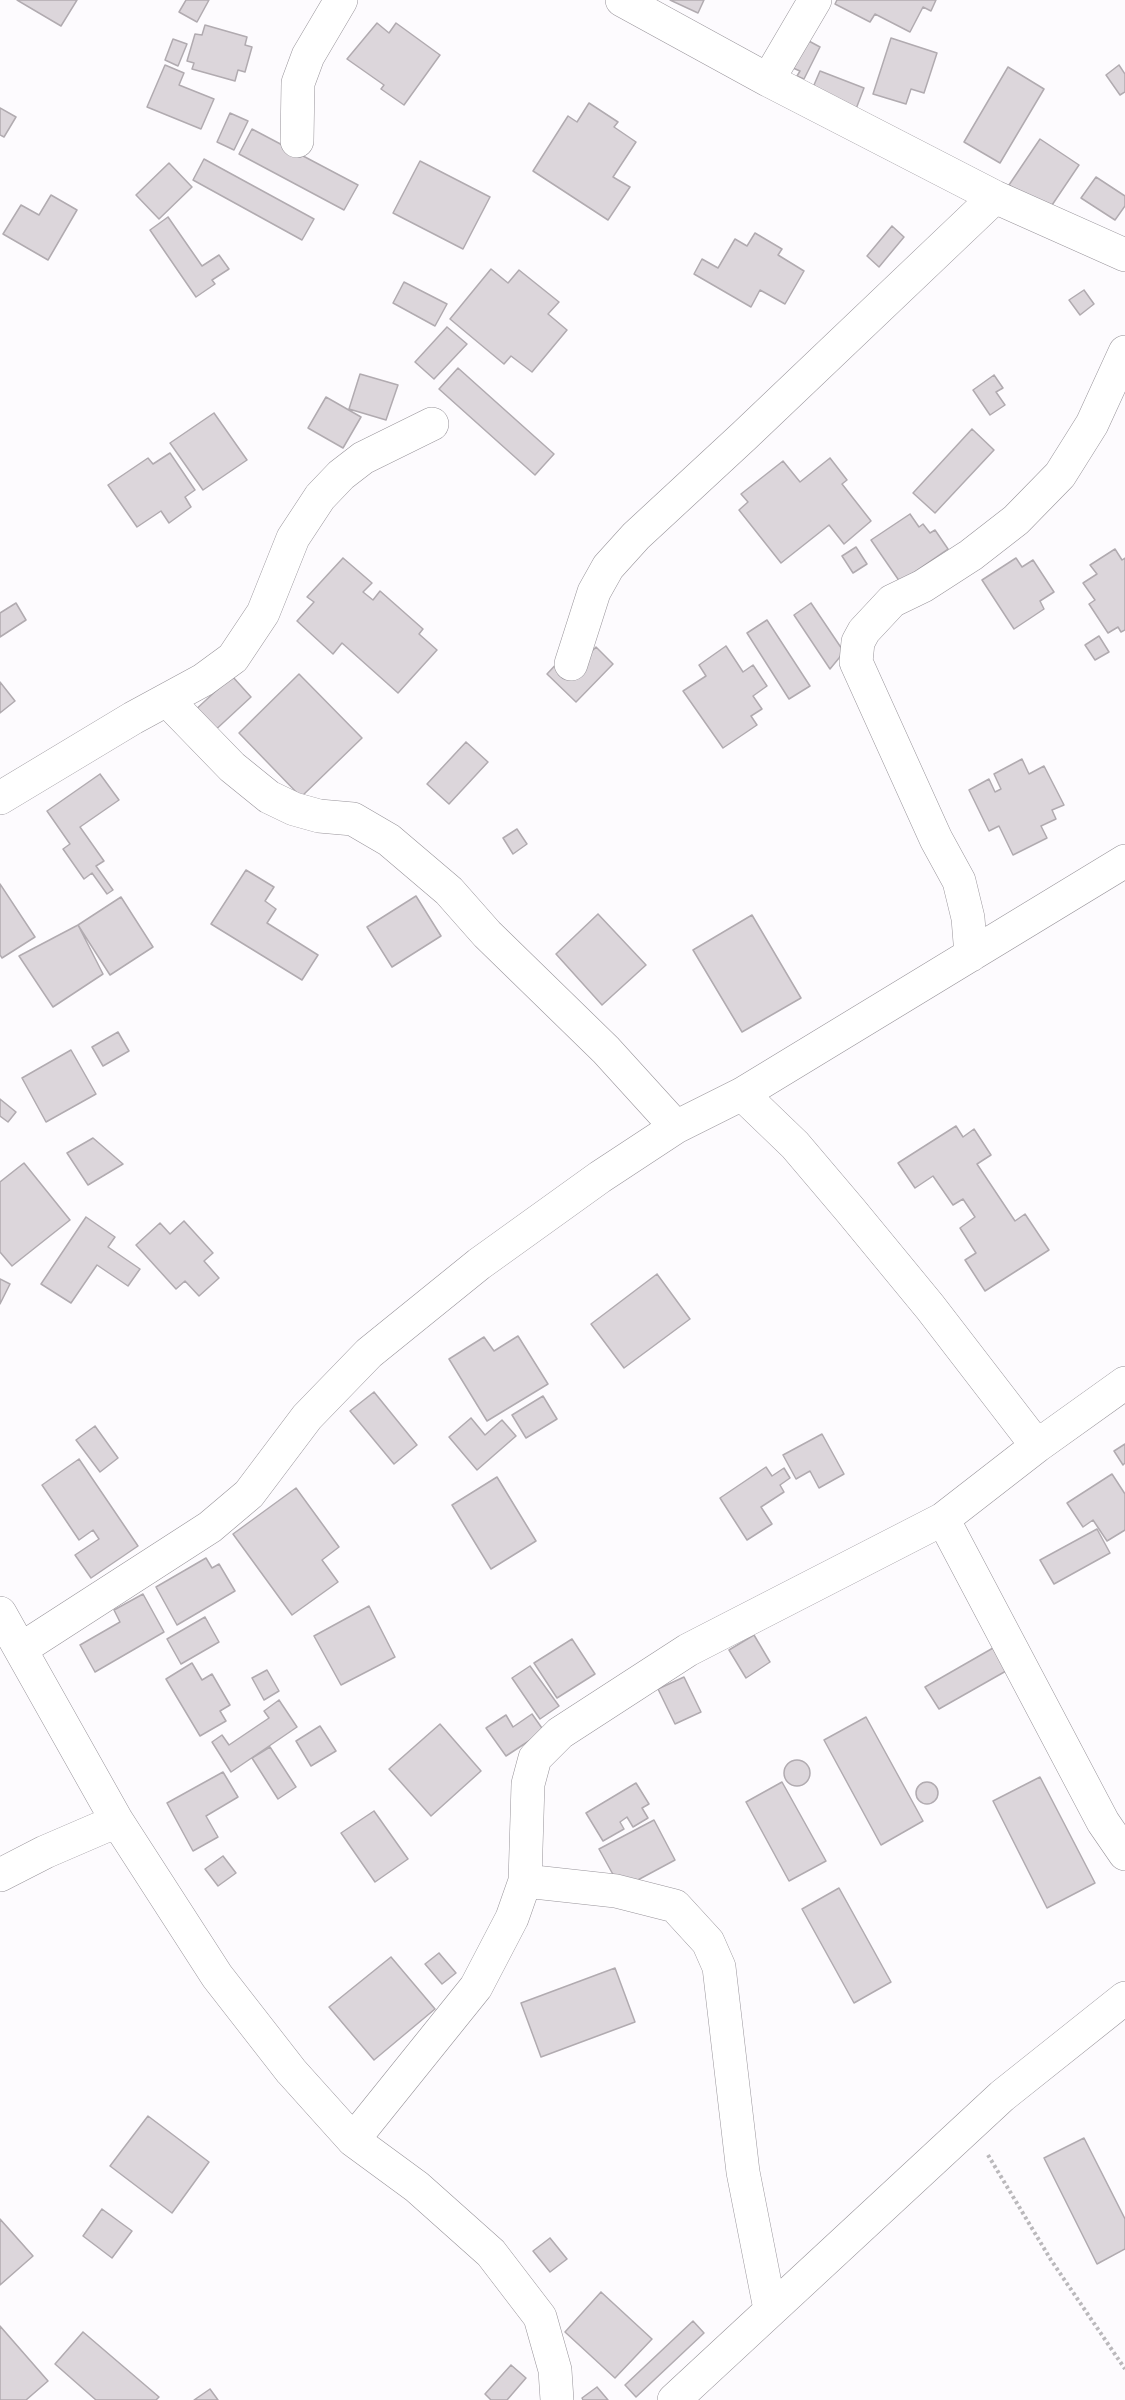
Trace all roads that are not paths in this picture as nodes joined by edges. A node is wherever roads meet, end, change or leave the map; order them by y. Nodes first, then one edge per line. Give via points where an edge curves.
1 (341, 0) edge
2 (622, 0) edge
3 (815, 0) edge
4 (768, 80) junction
5 (297, 141) dead end
6 (995, 196) junction
7 (1125, 255) edge
8 (1125, 352) edge
9 (432, 424) dead end
10 (571, 664) dead end
11 (167, 700) junction
12 (0, 798) edge
13 (1125, 861) edge
14 (971, 955) junction
15 (742, 1094) junction
16 (676, 1127) junction
17 (1125, 1383) edge
18 (1037, 1446) junction
19 (943, 1519) junction
20 (0, 1612) edge
21 (21, 1649) junction
22 (117, 1821) junction
23 (1125, 1854) edge
24 (0, 1875) edge
25 (525, 1881) junction
26 (1125, 1998) edge
27 (353, 2140) junction
28 (770, 2309) junction
29 (557, 2400) edge
30 (674, 2400) edge

1 - 5 street via 312,47 298,83
2 - 4 street
3 - 4 street
4 - 6 street
6 - 7 street
6 - 10 street via 636,536 608,567 594,592
8 - 14 street via 1092,424 1060,475 1016,520 971,555 892,601 858,642 856,662 959,881
9 - 11 street via 363,458 341,475 320,497 293,538 263,613 239,650 203,680
11 - 12 street
11 - 16 street via 232,767 269,797 319,816 353,819 389,840 449,891
13 - 14 street
14 - 15 street
15 - 16 street
15 - 18 street via 795,1145 851,1211
16 - 21 street via 479,1264 369,1353 307,1417 249,1494 210,1527
17 - 18 street
18 - 19 street
19 - 23 street via 1103,1822
19 - 25 street via 688,1650 560,1733 536,1758 528,1784
20 - 21 street
21 - 22 street
22 - 24 street
22 - 27 street via 217,1976 291,2071
25 - 27 street via 512,1918 476,1987
25 - 28 street via 616,1892 675,1906 708,1942 719,1967 743,2172
26 - 28 street via 1002,2096
27 - 29 street via 417,2187 491,2253 540,2317 555,2370
28 - 30 street

